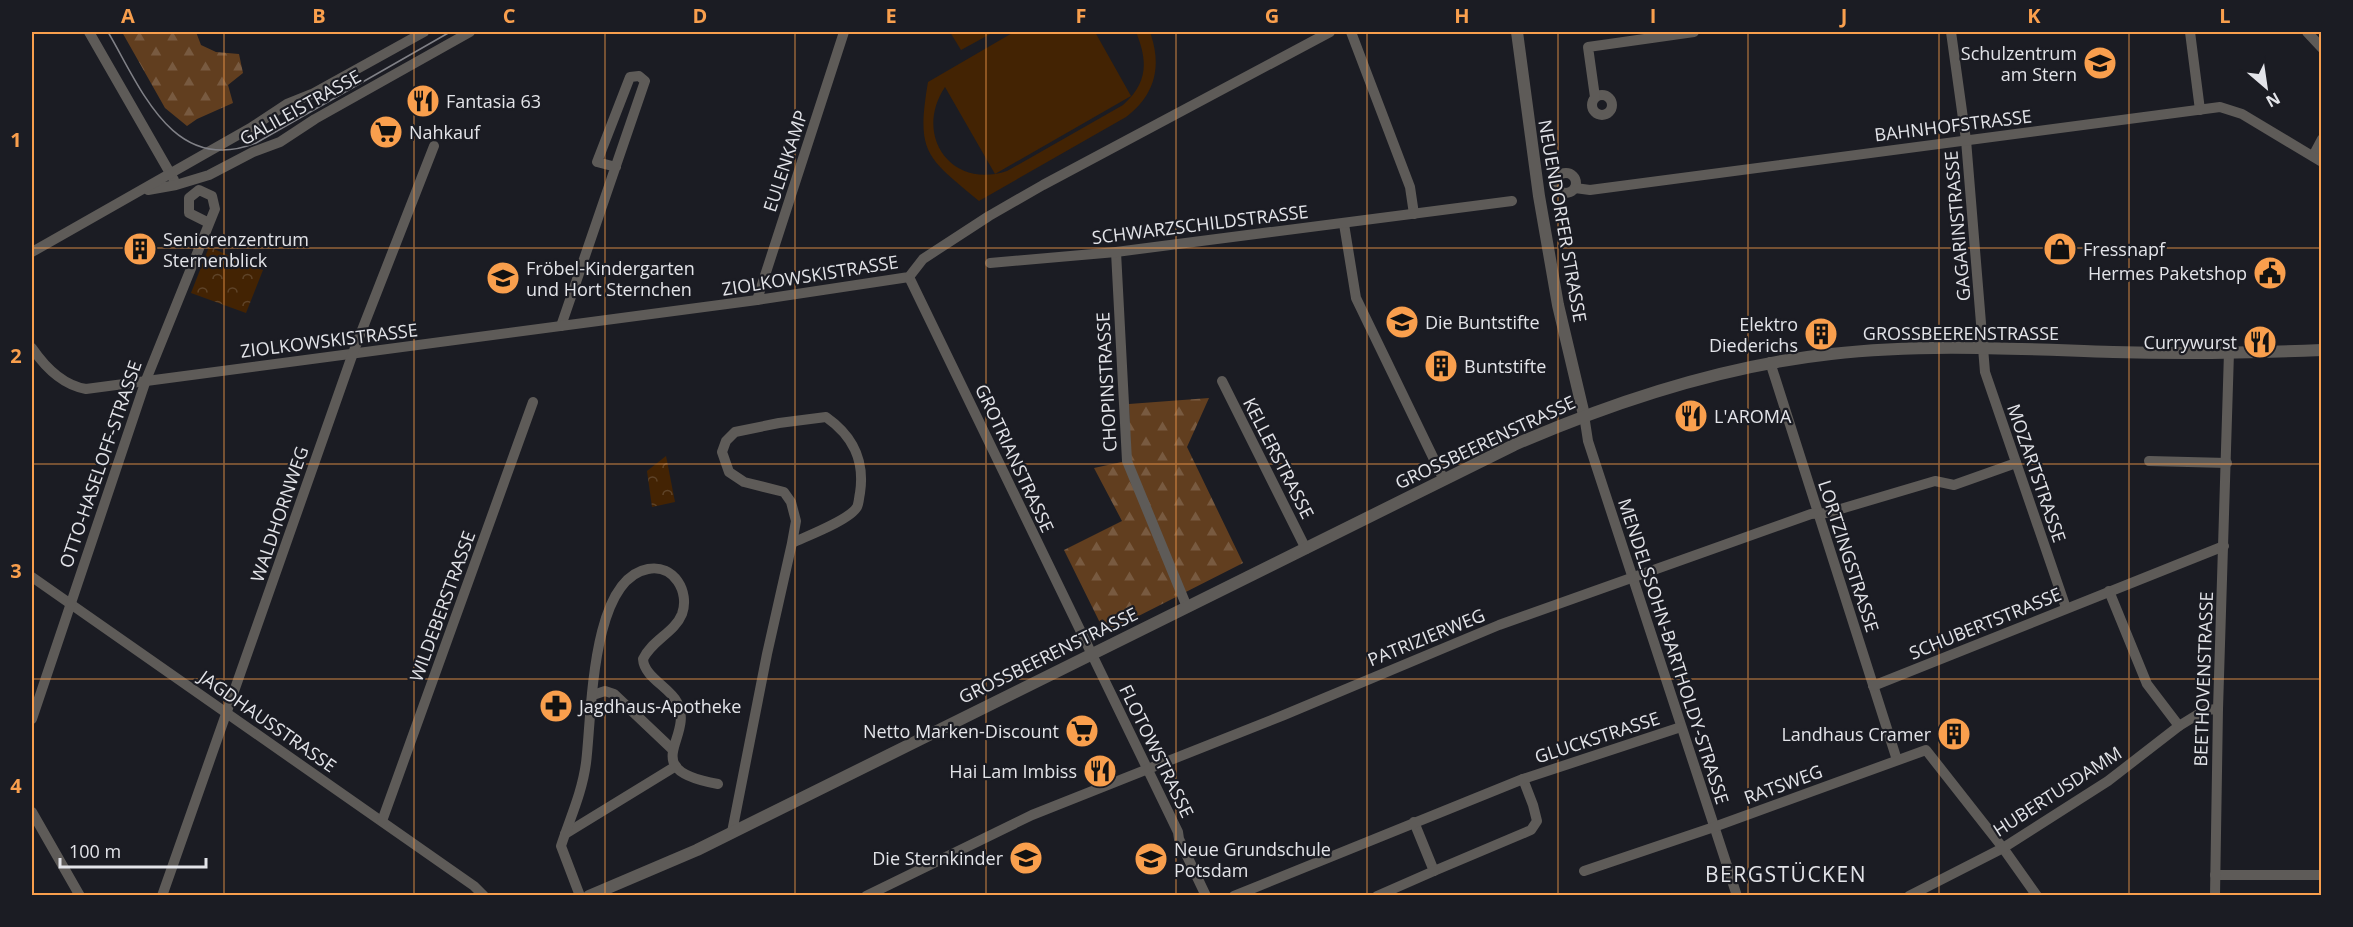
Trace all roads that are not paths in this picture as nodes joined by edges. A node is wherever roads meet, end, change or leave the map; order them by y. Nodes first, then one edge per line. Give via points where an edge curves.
1 (89, 32) edge
2 (424, 32) edge
3 (470, 32) edge
4 (844, 32) edge
5 (1306, 32) edge
6 (1330, 32) edge
7 (1351, 32) edge
8 (1517, 32) edge
9 (1694, 32) edge
10 (1951, 32) edge
11 (2190, 32) edge
12 (2307, 32) edge
13 (1311, 42) junction
14 (2322, 48) edge
15 (1595, 97) dead end
16 (2200, 110) junction
17 (2322, 139) edge
18 (1966, 140) junction
19 (434, 147) dead end
20 (2317, 159) edge
21 (616, 167) junction
22 (170, 174) junction
23 (176, 185) junction
24 (1575, 188) dead end
25 (139, 192) junction
26 (1512, 201) dead end
27 (1414, 214) junction
28 (209, 223) dead end
29 (1344, 224) junction
30 (32, 252) edge
31 (1116, 252) junction
32 (990, 263) dead end
33 (909, 277) junction
34 (757, 300) junction
35 (561, 326) junction
36 (32, 348) edge
37 (1983, 348) junction
38 (2322, 350) edge
39 (2229, 352) junction
40 (353, 353) junction
41 (1770, 362) junction
42 (146, 380) junction
43 (1222, 381) dead end
44 (533, 402) dead end
45 (1584, 416) junction
46 (2149, 461) dead end
47 (2016, 463) junction
48 (2227, 463) junction
49 (1444, 480) junction
50 (1819, 513) junction
51 (792, 543) junction
52 (2224, 546) junction
53 (1306, 549) junction
54 (32, 577) edge
55 (1633, 577) junction
56 (2109, 591) junction
57 (69, 603) junction
58 (1187, 607) junction
59 (2066, 608) junction
60 (1090, 654) junction
61 (1873, 686) junction
62 (593, 695) junction
63 (2218, 709) junction
64 (227, 713) junction
65 (32, 719) edge
66 (2179, 726) junction
67 (1682, 727) junction
68 (672, 749) junction
69 (1897, 760) junction
70 (676, 766) junction
71 (1146, 769) junction
72 (1523, 779) junction
73 (718, 784) dead end
74 (32, 812) edge
75 (382, 821) junction
76 (1414, 822) junction
77 (1714, 827) junction
78 (732, 832) junction
79 (565, 834) junction
80 (2003, 848) junction
81 (1434, 871) junction
82 (1584, 871) dead end
83 (2215, 875) junction
84 (2322, 875) edge
85 (80, 896) edge
86 (162, 896) edge
87 (484, 896) edge
88 (580, 896) edge
89 (589, 896) edge
90 (866, 896) edge
91 (1206, 896) edge
92 (1234, 896) edge
93 (1377, 896) edge
94 (1737, 896) edge
95 (1910, 896) edge
96 (2037, 896) edge
97 (2215, 896) edge

1 - 22 street
2 - 22 street, GALILEISTRASSE via 287,104
3 - 23 street, GALILEISTRASSE via 280,142 209,175
4 - 34 street, EULENKAMP
5 - 13 street
6 - 13 street, ZIOLKOWSKISTRASSE
7 - 27 street via 1410,186
8 - 45 street, NEUENDORFER STRASSE via 1558,305
9 - 15 street via 1588,46
10 - 18 street, GAGARINSTRASSE
11 - 16 street
12 - 14 street
13 - 33 street, ZIOLKOWSKISTRASSE via 1043,184 923,259
16 - 18 street, BAHNHOFSTRASSE
16 - 20 street, BAHNHOFSTRASSE via 2220,107 2242,114
17 - 20 street
18 - 24 street, BAHNHOFSTRASSE via 1590,190
18 - 37 street, GAGARINSTRASSE
19 - 40 street, WALDHORNWEG
21 - 21 street via 645,81 639,76 630,77 597,162
21 - 35 street
22 - 23 street
22 - 25 street, GALILEISTRASSE
23 - 25 street, GALILEISTRASSE
25 - 30 street, GALILEISTRASSE
26 - 27 street, SCHWARZSCHILDSTRASSE
27 - 29 street, SCHWARZSCHILDSTRASSE
28 - 42 street, OTTO-HASELOFF-STRASSE
29 - 31 street, SCHWARZSCHILDSTRASSE
29 - 49 street via 1356,298
31 - 32 street, SCHWARZSCHILDSTRASSE
31 - 58 street, CHOPINSTRASSE via 1127,461
33 - 34 street, ZIOLKOWSKISTRASSE
33 - 60 street, GROTRIANSTRASSE
34 - 35 street, ZIOLKOWSKISTRASSE
35 - 40 street, ZIOLKOWSKISTRASSE
36 - 42 street, ZIOLKOWSKISTRASSE via 49,369 76,387
37 - 39 street, GROSSBEERENSTRASSE
37 - 41 street, GROSSBEERENSTRASSE via 1868,350
37 - 47 street, MOZARTSTRASSE via 1985,372
38 - 39 street, GROSSBEERENSTRASSE
39 - 48 street, BEETHOVENSTRASSE
40 - 42 street, ZIOLKOWSKISTRASSE
40 - 64 street, WALDHORNWEG
41 - 45 street, GROSSBEERENSTRASSE via 1651,393
41 - 50 street, LORTZINGSTRASSE
42 - 57 street, OTTO-HASELOFF-STRASSE
43 - 53 street, KELLERSTRASSE
44 - 75 street, WILDEBERSTRASSE
45 - 49 street, GROSSBEERENSTRASSE
45 - 55 street, MENDELSSOHN-BARTHOLDY-STRASSE via 1588,441
46 - 48 street
47 - 50 street, PATRIZIERWEG via 1954,485 1935,481
47 - 59 street, MOZARTSTRASSE
48 - 52 street, BEETHOVENSTRASSE
49 - 53 street, GROSSBEERENSTRASSE
50 - 55 street, PATRIZIERWEG
50 - 61 street, LORTZINGSTRASSE
51 - 51 street via 849,516 857,507 862,479 860,462 842,429 826,417 735,432 722,452 729,472 744,482 784,492 796,521
51 - 78 street
52 - 56 street, SCHUBERTSTRASSE
52 - 63 street, BEETHOVENSTRASSE
53 - 58 street, GROSSBEERENSTRASSE
54 - 57 street, JAGDHAUSSTRASSE
55 - 67 street, MENDELSSOHN-BARTHOLDY-STRASSE
55 - 71 street, PATRIZIERWEG via 1499,625
56 - 59 street, SCHUBERTSTRASSE
56 - 66 street via 2147,684
57 - 64 street, JAGDHAUSSTRASSE
57 - 65 street, OTTO-HASELOFF-STRASSE
58 - 60 street, GROSSBEERENSTRASSE
59 - 61 street, SCHUBERTSTRASSE
60 - 71 street, FLOTOWSTRASSE
60 - 78 street, GROSSBEERENSTRASSE
61 - 69 street, LORTZINGSTRASSE
62 - 68 street via 604,691 614,694
62 - 68 street via 598,644 618,590 645,569 673,575 684,593 681,617 644,656 643,663 673,696 680,710 681,723
62 - 79 street via 580,795
63 - 66 street, HUBERTUSDAMM via 2205,710
63 - 83 street, BEETHOVENSTRASSE
64 - 75 street, JAGDHAUSSTRASSE
64 - 86 street, WALDHORNWEG
66 - 80 street, HUBERTUSDAMM via 2108,781
67 - 72 street, GLUCKSTRASSE
67 - 77 street, MENDELSSOHN-BARTHOLDY-STRASSE
68 - 70 street
69 - 77 street, RATSWEG
69 - 80 street, RATSWEG via 1926,750
70 - 73 street via 693,780
70 - 79 street
71 - 90 street, PATRIZIERWEG via 1032,815
71 - 91 street, FLOTOWSTRASSE
72 - 76 street, GLUCKSTRASSE
72 - 81 street, GLUCKSTRASSE via 1536,821 1531,830
74 - 85 street
75 - 87 street, JAGDHAUSSTRASSE
76 - 81 street
76 - 92 street, GLUCKSTRASSE
77 - 82 street, RATSWEG
77 - 94 street, MENDELSSOHN-BARTHOLDY-STRASSE
78 - 89 street, GROSSBEERENSTRASSE
79 - 88 street via 561,846
80 - 95 street, HUBERTUSDAMM
80 - 96 street
81 - 93 street, GLUCKSTRASSE
83 - 84 street
83 - 97 street, BEETHOVENSTRASSE

